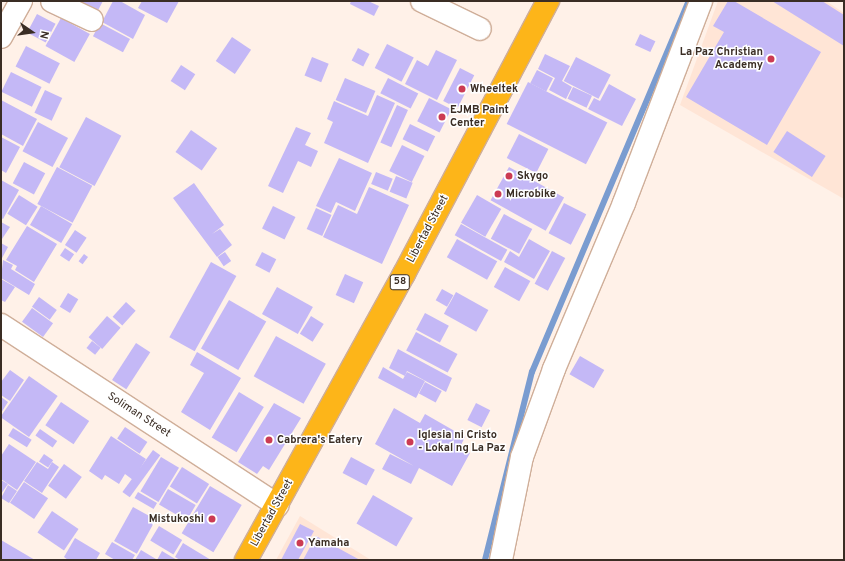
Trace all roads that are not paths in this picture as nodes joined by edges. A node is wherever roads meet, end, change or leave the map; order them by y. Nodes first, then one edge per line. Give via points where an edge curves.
1 (21, 1) edge
2 (52, 1) edge
3 (422, 1) edge
4 (548, 1) edge
5 (701, 1) edge
6 (92, 20) dead end
7 (480, 30) dead end
8 (1, 37) edge
9 (1, 325) edge
10 (277, 505) junction
11 (246, 560) edge
12 (501, 560) edge

1 - 8 street
2 - 6 street
3 - 7 street
4 - 10 highway, Libertad Street / 58 via 400,281
5 - 12 street via 624,203 554,369 522,457
9 - 10 street, Soliman Street
10 - 11 highway, Libertad Street / 58

